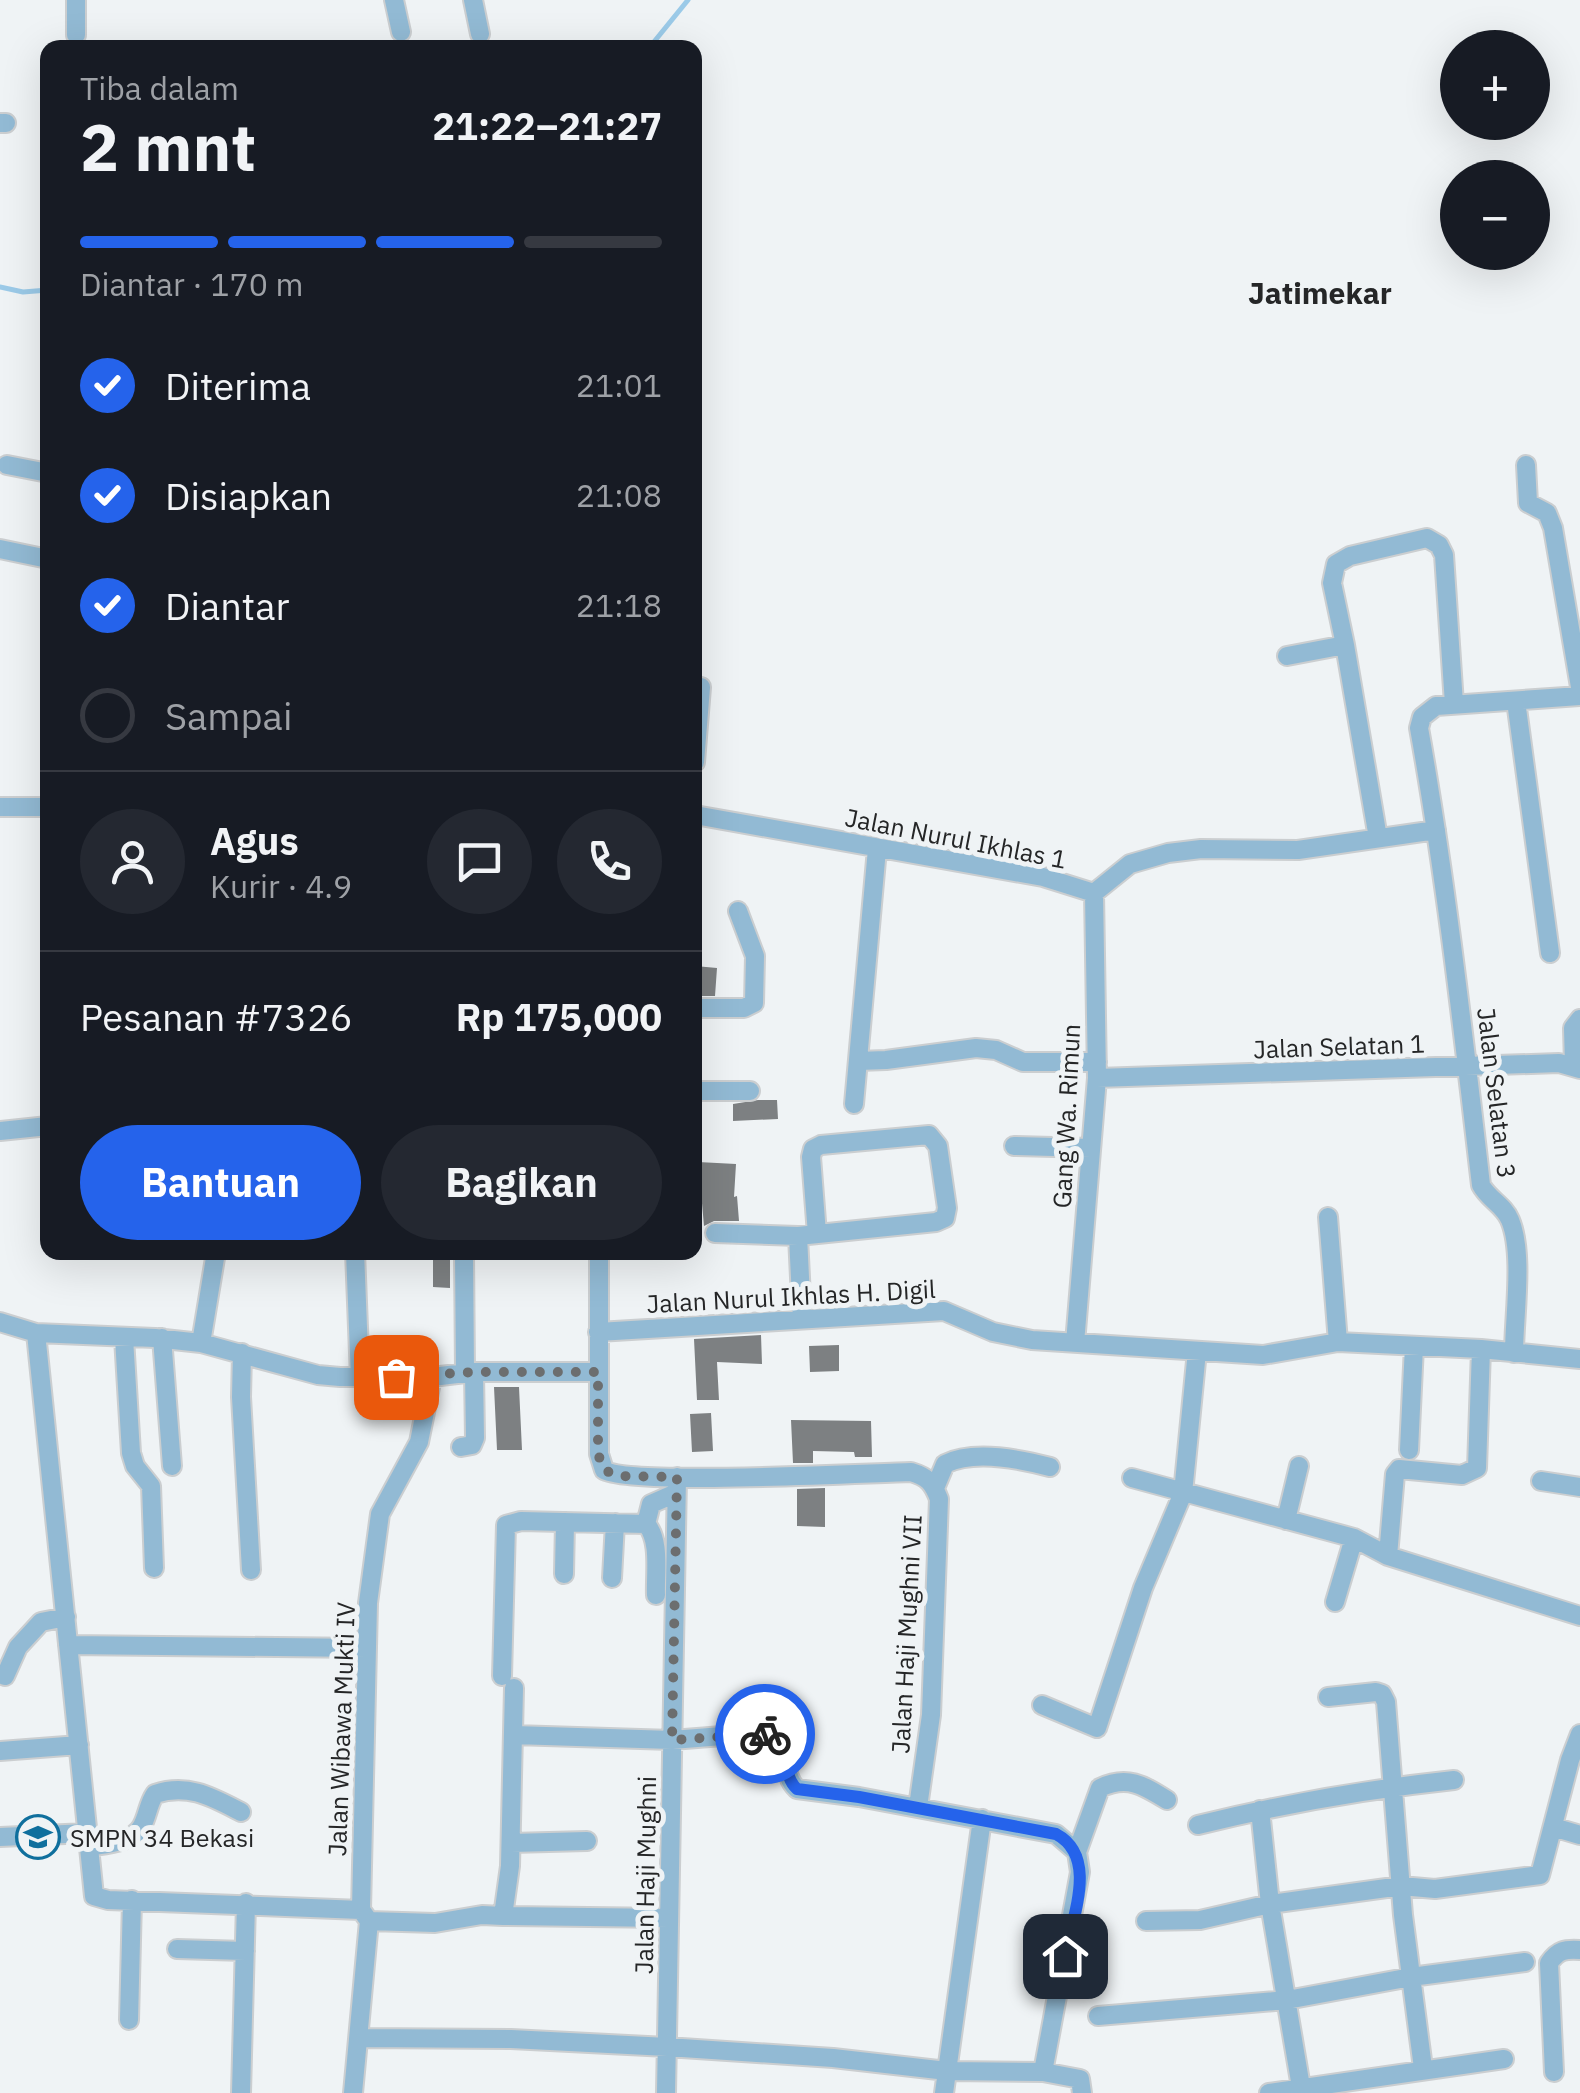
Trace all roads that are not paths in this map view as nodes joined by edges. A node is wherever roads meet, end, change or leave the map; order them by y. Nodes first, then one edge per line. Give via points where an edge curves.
1 (76, 0) edge
2 (394, 0) edge
3 (474, 0) edge
4 (401, 32) dead end
5 (480, 34) dead end
6 (76, 35) dead end
7 (8, 465) dead end
8 (1526, 465) dead end
9 (40, 471) edge
10 (0, 548) edge
11 (40, 558) edge
12 (1345, 645) junction
13 (1287, 656) dead end
14 (1580, 687) edge
15 (1580, 696) edge
16 (1516, 701) junction
17 (1454, 704) junction
18 (0, 806) edge
19 (40, 807) edge
20 (702, 817) edge
21 (1436, 830) junction
22 (1378, 838) junction
23 (877, 849) junction
24 (1094, 892) junction
25 (738, 911) dead end
26 (1550, 952) dead end
27 (702, 1008) edge
28 (1580, 1019) edge
29 (858, 1061) junction
30 (1470, 1067) junction
31 (1577, 1067) edge
32 (1098, 1070) junction
33 (702, 1091) edge
34 (750, 1092) dead end
35 (854, 1104) dead end
36 (40, 1127) edge
37 (0, 1132) edge
38 (1014, 1146) dead end
39 (1091, 1148) junction
40 (1328, 1217) dead end
41 (715, 1234) dead end
42 (807, 1235) junction
43 (215, 1260) edge
44 (355, 1260) edge
45 (464, 1260) edge
46 (599, 1260) edge
47 (802, 1320) junction
48 (0, 1322) edge
49 (598, 1332) junction
50 (36, 1333) junction
51 (124, 1338) junction
52 (162, 1338) junction
53 (1338, 1342) junction
54 (201, 1343) junction
55 (1075, 1343) junction
56 (1414, 1346) junction
57 (1480, 1349) junction
58 (1197, 1351) junction
59 (242, 1353) junction
60 (1514, 1353) junction
61 (1580, 1359) edge
62 (470, 1372) junction
63 (598, 1372) junction
64 (432, 1376) junction
65 (360, 1378) junction
66 (461, 1447) dead end
67 (1409, 1450) dead end
68 (172, 1466) dead end
69 (1298, 1466) dead end
70 (1050, 1467) dead end
71 (1132, 1478) dead end
72 (1541, 1481) dead end
73 (676, 1485) junction
74 (1580, 1487) edge
75 (935, 1488) junction
76 (1183, 1493) junction
77 (1286, 1520) junction
78 (565, 1522) junction
79 (614, 1523) junction
80 (646, 1524) junction
81 (1354, 1538) junction
82 (1388, 1556) junction
83 (154, 1568) dead end
84 (252, 1570) dead end
85 (564, 1574) dead end
86 (612, 1578) dead end
87 (656, 1595) dead end
88 (1335, 1602) dead end
89 (1580, 1616) edge
90 (66, 1617) junction
91 (68, 1645) junction
92 (366, 1648) junction
93 (5, 1676) dead end
94 (1328, 1697) dead end
95 (1042, 1705) dead end
96 (514, 1734) junction
97 (1580, 1734) edge
98 (672, 1740) junction
99 (78, 1745) junction
100 (0, 1751) edge
101 (1454, 1780) dead end
102 (1391, 1786) junction
103 (1167, 1800) dead end
104 (918, 1808) junction
105 (1260, 1810) junction
106 (241, 1812) dead end
107 (982, 1818) junction
108 (1198, 1824) dead end
109 (1553, 1827) junction
110 (1580, 1835) edge
111 (0, 1837) edge
112 (87, 1840) junction
113 (587, 1841) dead end
114 (510, 1844) junction
115 (1077, 1852) junction
116 (1401, 1886) junction
117 (132, 1900) junction
118 (246, 1903) junction
119 (1270, 1904) junction
120 (365, 1916) junction
121 (503, 1916) junction
122 (669, 1918) junction
123 (1146, 1921) dead end
124 (177, 1949) dead end
125 (1580, 1950) edge
126 (245, 1951) junction
127 (1525, 1962) dead end
128 (1411, 1977) junction
129 (1287, 2000) junction
130 (1098, 2016) dead end
131 (129, 2020) dead end
132 (359, 2038) junction
133 (667, 2047) junction
134 (1504, 2059) dead end
135 (1423, 2068) junction
136 (947, 2071) junction
137 (1043, 2072) junction
138 (1554, 2072) dead end
139 (1081, 2086) edge
140 (1302, 2091) edge
141 (240, 2093) edge
142 (353, 2093) edge
143 (666, 2093) edge
144 (944, 2093) edge
145 (1270, 2093) edge

1 - 6 street
2 - 4 street
3 - 5 street
7 - 9 street
8 - 14 street via 1528,503 1550,518
10 - 11 street
12 - 13 street
12 - 17 street via 1332,582 1336,564 1426,538 1440,545
12 - 22 street
15 - 16 street
16 - 17 street
16 - 26 street
17 - 21 street, Jalan Selatan 3 via 1428,710 1419,728
18 - 19 street
20 - 23 street, Jalan Nurul Ikhlas 1
21 - 22 street, Jalan Nurul Ikhlas 1
21 - 30 street, Jalan Selatan 3
22 - 24 street, Jalan Nurul Ikhlas 1 via 1298,850 1168,853 1130,864
23 - 24 street, Jalan Nurul Ikhlas 1
23 - 29 street
24 - 32 street, Gang Wa. Rimun
25 - 27 street via 755,956 754,1003
28 - 31 street via 1573,1028
29 - 32 street, Jalan Selatan 1 via 984,1048 1023,1062
29 - 35 street
30 - 31 street, Jalan Selatan 1
30 - 32 street, Jalan Selatan 1
30 - 60 street, Jalan Selatan 3 via 1481,1185 1504,1209 1514,1236
32 - 39 street, Gang Wa. Rimun
33 - 34 street
36 - 37 street
38 - 39 street
39 - 55 street, Gang Wa. Rimun
40 - 53 street
41 - 42 street
42 - 42 street via 945,1218 934,1138 813,1149
42 - 47 street
43 - 54 street
44 - 65 street
45 - 62 street
46 - 49 street
47 - 49 street, Jalan Nurul Ikhlas H. Digil
47 - 55 street, Jalan Nurul Ikhlas H. Digil via 944,1311 1006,1336
48 - 50 street
49 - 63 street
50 - 51 street
50 - 90 street
51 - 52 street
51 - 83 street via 131,1454 150,1486
52 - 54 street
52 - 68 street
53 - 56 street, Jalan Nurul Ikhlas H. Digil
53 - 58 street, Jalan Nurul Ikhlas H. Digil via 1263,1355
54 - 59 street
55 - 58 street, Jalan Nurul Ikhlas H. Digil
56 - 57 street, Jalan Nurul Ikhlas H. Digil
56 - 67 street
57 - 60 street, Jalan Nurul Ikhlas H. Digil
57 - 82 street via 1476,1468 1462,1475 1399,1470
58 - 76 street
59 - 65 street
59 - 84 street
60 - 61 street, Jalan Nurul Ikhlas H. Digil
62 - 63 street
62 - 64 street
62 - 66 street via 476,1438
63 - 73 street, Jalan Haji Mughni VII via 598,1454 604,1470
64 - 65 street
64 - 92 street, Jalan Wibawa Mukti IV via 419,1442 380,1514
69 - 77 street
70 - 75 street via 965,1457 944,1464
71 - 76 street
72 - 74 street
73 - 75 street, Jalan Haji Mughni VII via 911,1472
73 - 80 street via 651,1504
73 - 98 street, Jalan Haji Mughni
75 - 104 street, Jalan Haji Mughni VII via 931,1715
76 - 77 street
76 - 95 street via 1097,1728
77 - 81 street
78 - 79 street
78 - 85 street
78 - 96 street via 512,1522 504,1531
79 - 80 street
79 - 86 street
80 - 87 street via 654,1540
81 - 82 street
81 - 88 street
82 - 89 street
90 - 91 street
90 - 93 street via 41,1622 18,1647
91 - 92 street
91 - 99 street
92 - 120 street, Jalan Wibawa Mukti IV
94 - 102 street via 1382,1694
96 - 98 street
96 - 114 street
97 - 109 street
98 - 104 street via 774,1736 797,1789
98 - 122 street, Jalan Haji Mughni
99 - 100 street
99 - 112 street
101 - 102 street
102 - 105 street
102 - 116 street
103 - 115 street via 1131,1780 1100,1788
104 - 107 street
105 - 108 street
105 - 119 street
106 - 112 street via 204,1793 164,1791 150,1801 135,1834
107 - 115 street via 1056,1834
107 - 136 street
109 - 110 street
109 - 116 street via 1540,1875 1435,1890
111 - 112 street
112 - 117 street via 94,1896
113 - 114 street
114 - 121 street
115 - 137 street via 1078,1887
116 - 119 street
116 - 128 street
117 - 118 street
117 - 131 street
118 - 120 street
118 - 126 street
119 - 123 street via 1200,1920
119 - 129 street
120 - 121 street via 435,1923
120 - 132 street, Jalan Wibawa Mukti IV
121 - 122 street
122 - 133 street, Jalan Haji Mughni
124 - 126 street
125 - 138 street via 1556,1952 1549,1963
126 - 141 street
127 - 128 street
128 - 129 street
128 - 135 street
129 - 130 street
129 - 140 street
132 - 133 street
132 - 142 street, Jalan Wibawa Mukti IV
133 - 136 street
133 - 143 street, Jalan Haji Mughni
134 - 135 street
135 - 140 street
136 - 137 street
136 - 144 street
137 - 139 street
140 - 145 street

